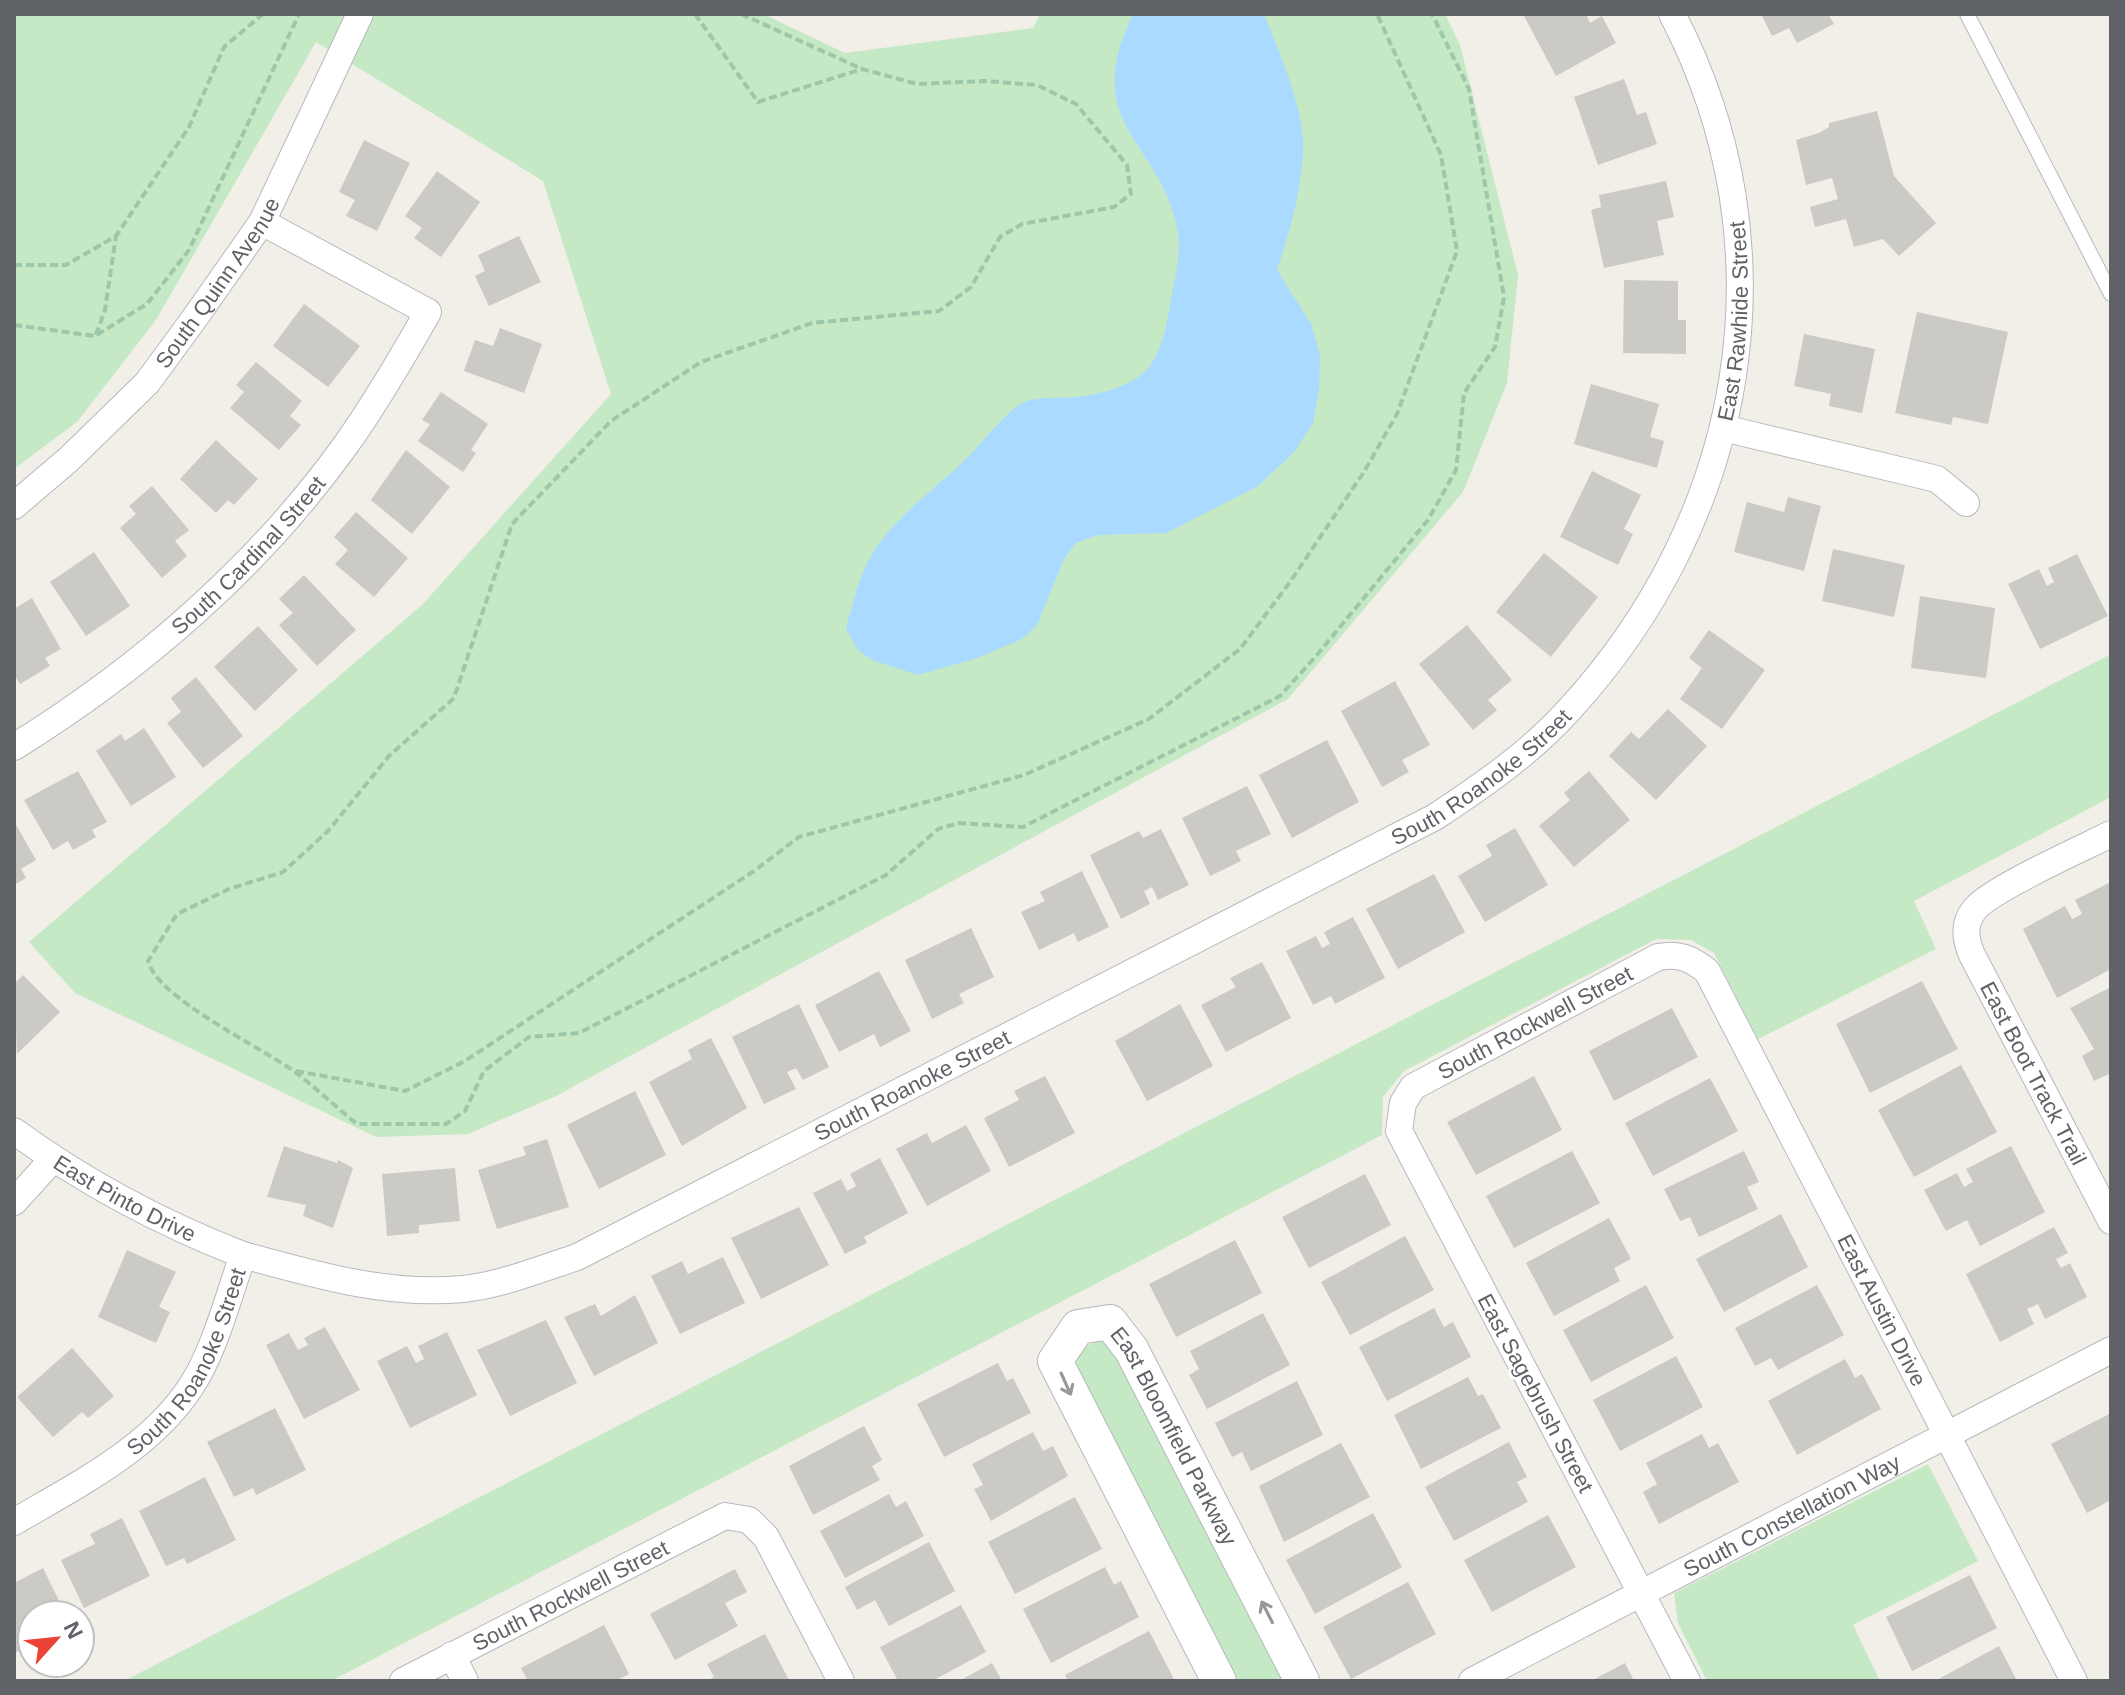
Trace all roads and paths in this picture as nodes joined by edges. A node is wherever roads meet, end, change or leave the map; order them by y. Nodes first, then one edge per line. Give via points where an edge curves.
1 (263, 14) edge
2 (299, 14) edge
3 (360, 14) edge
4 (695, 14) edge
5 (741, 14) edge
6 (1377, 14) edge
7 (1432, 14) edge
8 (1672, 14) edge
9 (1967, 14) edge
10 (862, 69) junction
11 (262, 222) junction
12 (116, 236) junction
13 (14, 265) edge
14 (2111, 294) edge
15 (14, 325) edge
16 (95, 336) junction
17 (1723, 428) junction
18 (1966, 503) dead end
19 (14, 506) edge
20 (14, 747) edge
21 (2111, 834) edge
22 (1675, 954) joint
23 (294, 1071) junction
24 (1403, 1103) joint
25 (14, 1131) edge
26 (53, 1159) junction
27 (14, 1202) edge
28 (2111, 1221) edge
29 (243, 1255) junction
30 (2111, 1350) edge
31 (1947, 1435) junction
32 (14, 1522) edge
33 (1642, 1594) junction
34 (452, 1655) junction
35 (403, 1681) edge
36 (465, 1681) edge
37 (841, 1681) edge
38 (1219, 1681) edge
39 (1302, 1681) edge
40 (1472, 1681) edge
41 (1687, 1681) edge
42 (2074, 1681) edge

1 - 12 path via 224,47 189,127
2 - 16 path via 189,250 147,304
3 - 11 street, South Quinn Avenue
4 - 10 path via 758,102
5 - 10 path
6 - 23 path via 1441,155 1457,251 1397,414 1364,472 1240,649 1149,719 1024,775 799,837 465,1061 405,1091
7 - 23 path via 1469,89 1504,297 1495,347 1464,393 1456,470 1428,520 1280,696 1023,827 959,823 938,829 886,875 579,1033 529,1037 484,1071 465,1111 446,1124 357,1124
8 - 17 street, East Rawhide Street via 1717,121 1732,190 1740,269 1737,354
9 - 14 lane
10 - 23 path via 917,84 1037,85 1076,104 1127,165 1131,194 1114,207 1022,224 1000,237 971,287 939,311 812,323 701,362 611,421 512,524 454,698 389,756 328,831 283,872 229,889 177,914 148,961 151,975
11 - 19 street, South Quinn Avenue via 147,383
11 - 20 street, South Cardinal Street via 428,312 343,449 252,554 105,687
12 - 13 path via 66,265
12 - 16 path via 105,310
15 - 16 path
17 - 18 street, East Rawhide Street via 1937,479
17 - 29 street, South Roanoke Street via 1693,523 1629,635 1567,713 1529,749 1435,817 577,1257 465,1289 413,1290 337,1280
21 - 28 street, East Boot Track Trail via 1987,898 1967,924 1972,955
22 - 24 street, South Rockwell Street via 1658,957 1413,1087
22 - 31 street, East Austin Drive via 1707,971
24 - 33 street, East Sagebrush Street via 1399,1131
25 - 26 street, East Pinto Drive
26 - 27 street
26 - 29 street, East Pinto Drive via 179,1230
29 - 32 street, South Roanoke Street via 197,1376 174,1408 107,1467
30 - 31 street, South Constellation Way
31 - 33 street, South Constellation Way
31 - 42 street, East Austin Drive
33 - 40 street, South Constellation Way
33 - 41 street, East Sagebrush Street
34 - 35 street, South Rockwell Street
34 - 36 street
34 - 37 street, South Rockwell Street via 719,1518 737,1516 766,1537
39 -> 38 street, East Bloomfield Parkway via 1131,1349 1110,1322 1078,1327 1055,1361

